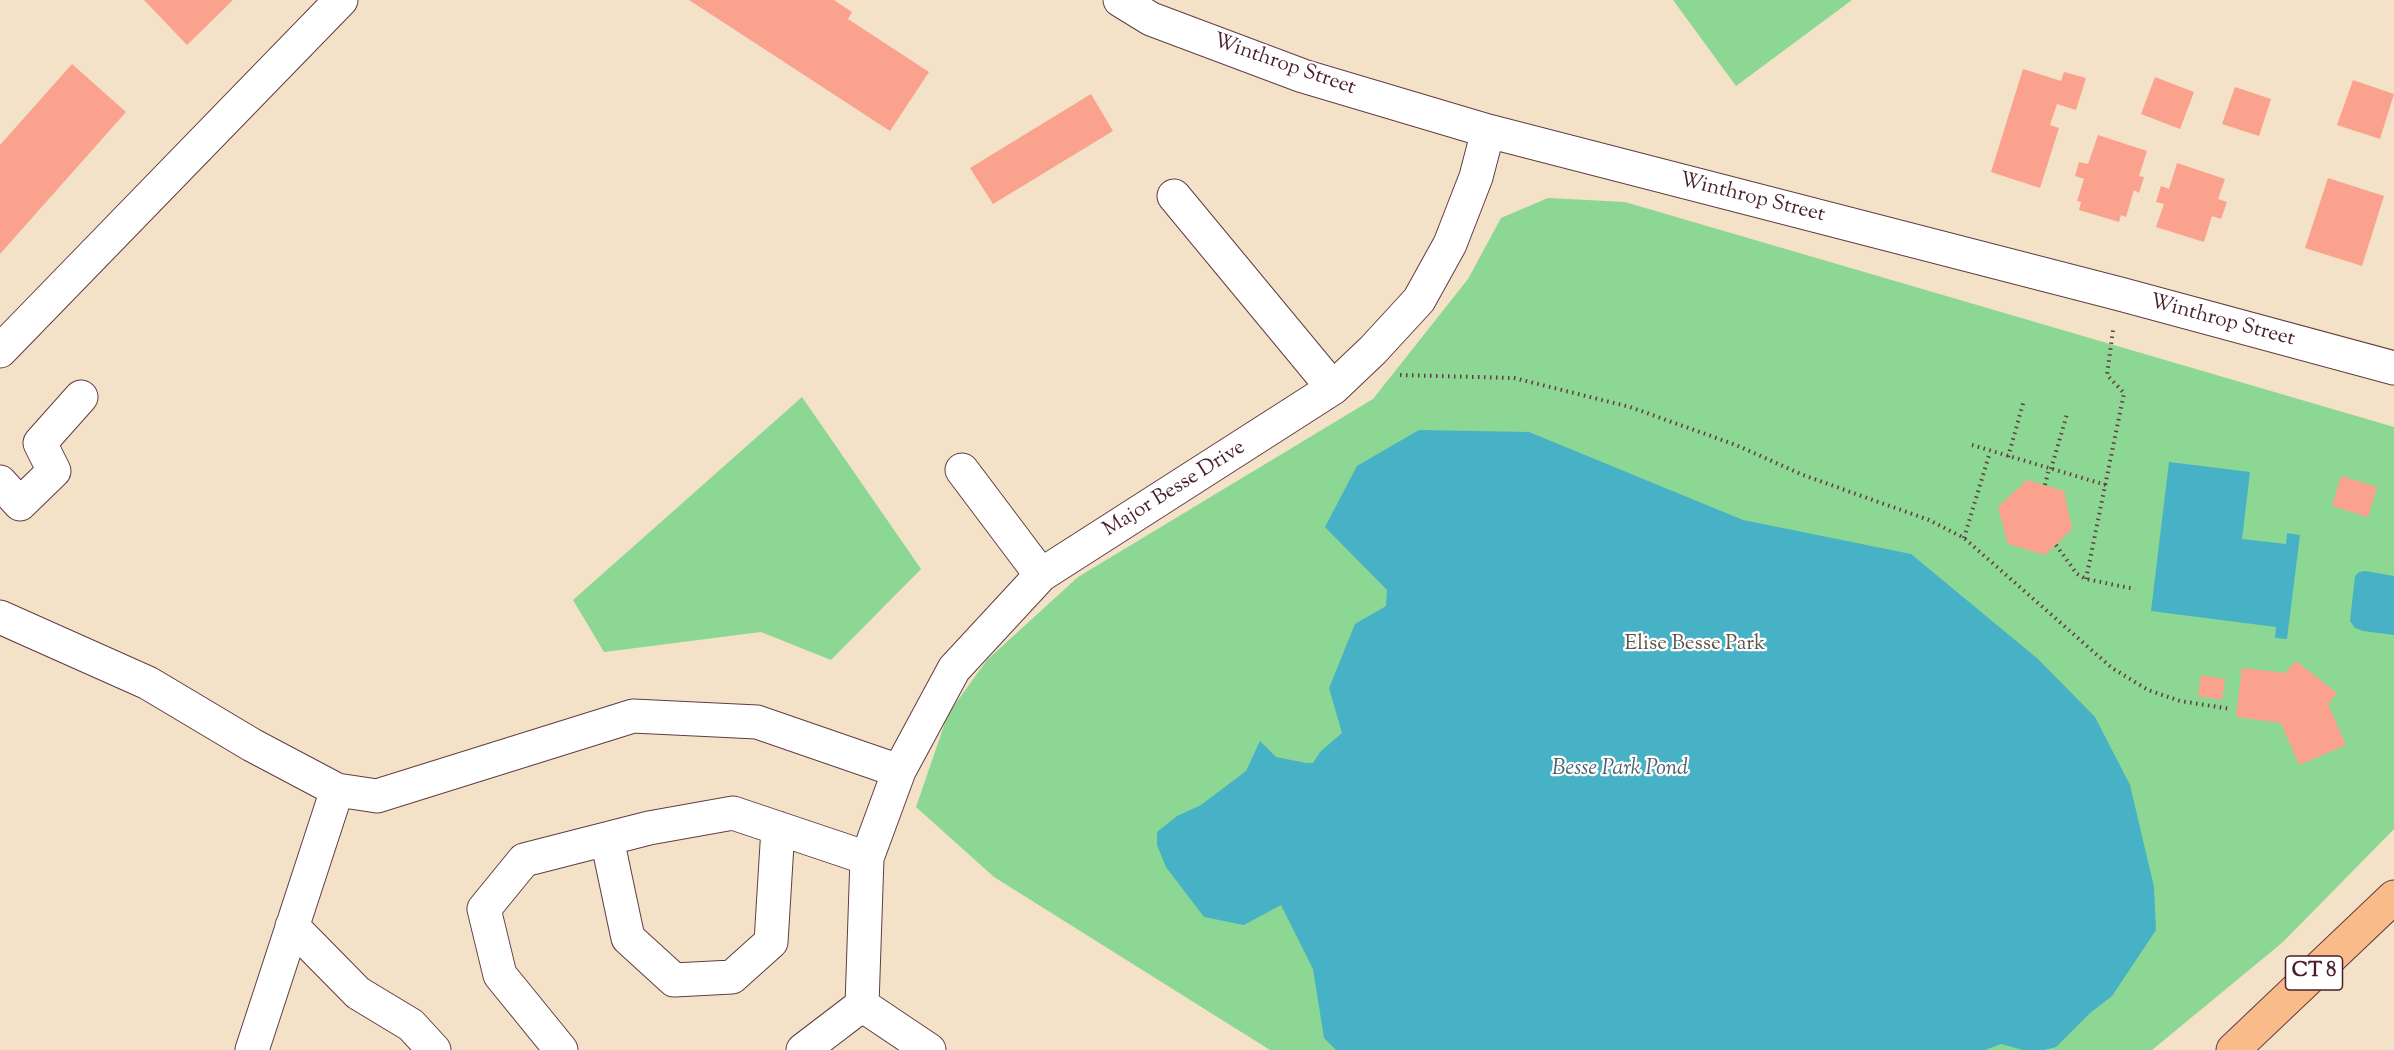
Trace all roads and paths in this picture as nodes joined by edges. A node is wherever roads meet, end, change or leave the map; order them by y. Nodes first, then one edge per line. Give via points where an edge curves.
1 (341, 0) edge
2 (1120, 0) edge
3 (1488, 131) junction
4 (1174, 196) dead end
5 (2121, 294) junction
6 (1373, 350) junction
7 (0, 351) edge
8 (2394, 368) edge
9 (1333, 388) junction
10 (81, 397) dead end
11 (2024, 400) dead end
12 (2067, 414) dead end
13 (1972, 445) dead end
14 (1990, 452) junction
15 (2008, 457) junction
16 (2050, 469) junction
17 (962, 470) dead end
18 (0, 482) edge
19 (2106, 484) junction
20 (2045, 485) dead end
21 (1964, 538) junction
22 (2056, 545) dead end
23 (1041, 575) junction
24 (2086, 579) junction
25 (2135, 589) dead end
26 (0, 617) edge
27 (2231, 709) dead end
28 (899, 771) junction
29 (337, 790) junction
30 (778, 828) junction
31 (607, 838) junction
32 (867, 858) junction
33 (2394, 897) edge
34 (292, 926) junction
35 (862, 1005) junction
36 (264, 1044) edge
37 (434, 1050) edge
38 (561, 1050) edge
39 (803, 1050) edge
40 (929, 1050) edge
41 (2233, 1050) edge

1 - 7 street
2 - 3 street, Winthrop Street via 1151,19 1303,76
3 - 5 street, Winthrop Street
3 - 6 street, Major Besse Drive via 1476,177 1450,244 1419,300
4 - 9 street
5 - 8 street, Winthrop Street
5 - 19 path via 2108,356 2108,375 2124,393
6 - 9 street, Major Besse Drive
6 - 21 path via 1390,375 1514,378 1630,407 1929,520
9 - 23 street, Major Besse Drive
10 - 18 street via 40,443 54,471 20,504
11 - 15 path
12 - 16 path
13 - 14 path
14 - 15 path
14 - 21 path
15 - 16 path
16 - 19 path
16 - 20 path
17 - 23 street
19 - 24 path
21 - 27 path via 2112,668 2148,690 2180,701
22 - 24 path via 2077,574
23 - 28 street, Major Besse Drive via 954,669
24 - 25 path
26 - 29 street via 148,683
28 - 29 street via 757,722 633,716 376,796
28 - 32 street, Major Besse Drive
29 - 34 street
30 - 31 street via 733,813
30 - 31 street via 771,942 732,977 674,980 628,938
30 - 32 street
31 - 38 street via 524,860 484,909 500,975
32 - 35 street, Major Besse Drive
33 - 41 highway, CT 8
34 - 36 street
34 - 37 street via 358,993 411,1025
35 - 39 street
35 - 40 street

